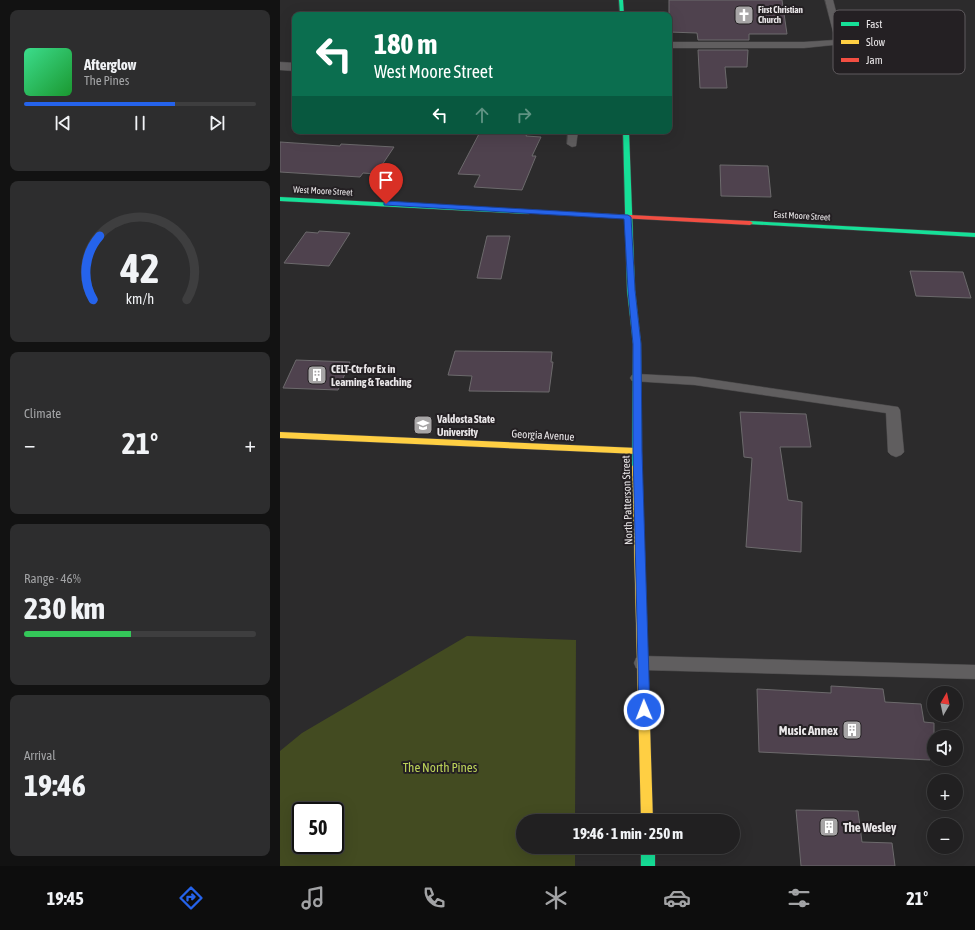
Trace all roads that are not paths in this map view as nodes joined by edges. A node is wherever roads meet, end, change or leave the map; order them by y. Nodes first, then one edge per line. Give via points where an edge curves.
1 (621, 0) edge
2 (829, 0) edge
3 (622, 12) edge
4 (833, 15) edge
5 (833, 43) edge
6 (672, 45) edge
7 (280, 66) edge
8 (292, 67) edge
9 (573, 134) edge
10 (626, 134) edge
11 (572, 144) dead end
12 (280, 199) edge
13 (628, 217) junction
14 (975, 235) edge
15 (637, 378) junction
16 (280, 435) edge
17 (637, 451) junction
18 (896, 452) dead end
19 (644, 663) junction
20 (975, 672) edge
21 (647, 814) edge
22 (648, 854) edge
23 (648, 866) edge

1 - 3 main road
2 - 4 lane
5 - 6 lane via 804,46
7 - 8 street
9 - 11 lane
10 - 13 main road, North Patterson Street
12 - 13 main road, West Moore Street
13 - 14 main road, East Moore Street
13 - 15 main road, North Patterson Street
15 - 17 main road, North Patterson Street
15 - 18 lane via 695,381 893,410
16 - 17 main road, Georgia Avenue
17 - 19 main road, North Patterson Street
19 - 20 lane
19 - 21 main road, North Patterson Street
22 - 23 main road

